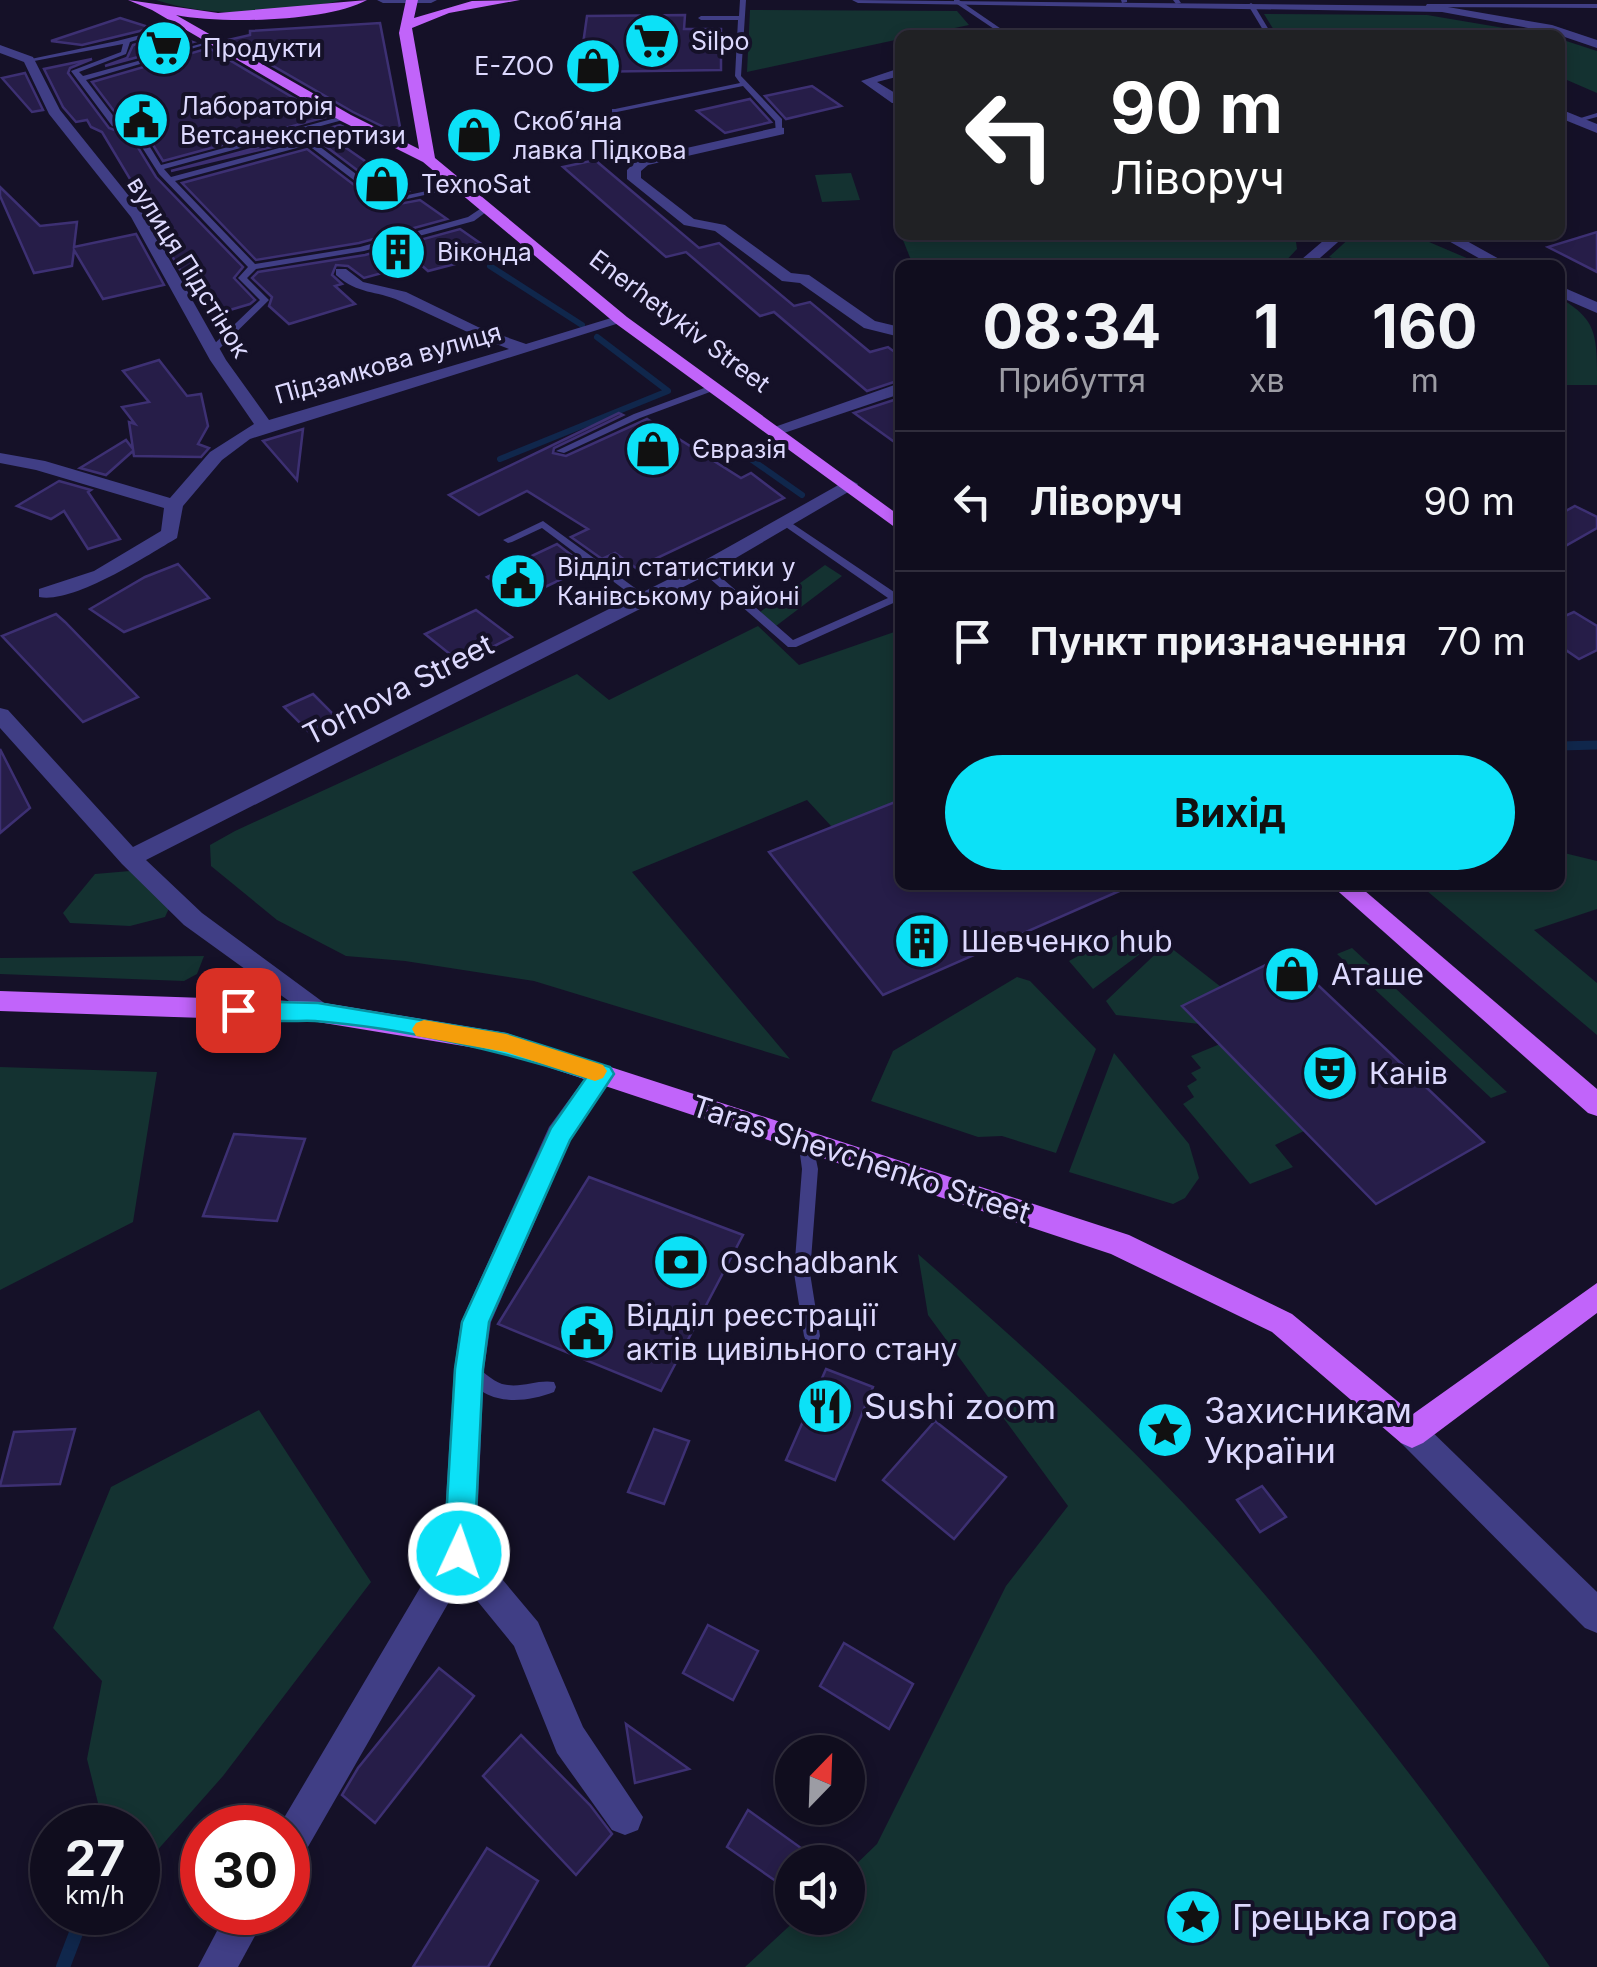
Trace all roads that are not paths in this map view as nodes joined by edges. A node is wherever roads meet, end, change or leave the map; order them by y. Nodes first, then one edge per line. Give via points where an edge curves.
1 (134, 0) edge
2 (361, 0) edge
3 (383, 0) edge
4 (412, 0) edge
5 (431, 0) edge
6 (514, 0) edge
7 (744, 0) edge
8 (858, 0) edge
9 (956, 1) edge
10 (1124, 1) edge
11 (1177, 2) edge
12 (1235, 2) edge
13 (1251, 5) junction
14 (1391, 6) junction
15 (1597, 6) edge
16 (158, 10) junction
17 (701, 18) dead end
18 (742, 18) junction
19 (185, 25) junction
20 (407, 26) junction
21 (1000, 30) edge
22 (1266, 30) edge
23 (1547, 30) edge
24 (1565, 35) edge
25 (128, 40) junction
26 (209, 42) junction
27 (1597, 44) edge
28 (0, 49) edge
29 (29, 60) junction
30 (895, 73) edge
31 (82, 79) junction
32 (743, 84) junction
33 (895, 99) edge
34 (615, 110) dead end
35 (1565, 114) edge
36 (1597, 115) edge
37 (346, 118) junction
38 (1578, 120) junction
39 (1597, 129) edge
40 (369, 131) junction
41 (779, 131) joint
42 (309, 142) junction
43 (428, 159) junction
44 (159, 168) junction
45 (169, 180) junction
46 (460, 186) junction
47 (486, 209) junction
48 (1333, 240) edge
49 (1455, 240) edge
50 (1309, 260) edge
51 (1493, 260) edge
52 (253, 268) junction
53 (341, 272) dead end
54 (1565, 293) edge
55 (1597, 308) edge
56 (621, 320) junction
57 (895, 331) edge
58 (214, 349) junction
59 (526, 350) junction
60 (715, 388) junction
61 (895, 390) edge
62 (264, 424) junction
63 (775, 430) junction
64 (562, 451) dead end
65 (0, 458) edge
66 (849, 484) junction
67 (174, 506) junction
68 (895, 521) edge
69 (784, 522) junction
70 (508, 540) dead end
71 (704, 568) junction
72 (46, 593) dead end
73 (895, 597) edge
74 (642, 598) junction
75 (895, 598) edge
76 (1, 719) edge
77 (130, 858) junction
78 (1349, 890) edge
79 (0, 1001) edge
80 (318, 1012) junction
81 (602, 1074) junction
82 (1597, 1104) edge
83 (805, 1140) junction
84 (1597, 1296) edge
85 (812, 1336) dead end
86 (469, 1369) junction
87 (548, 1387) dead end
88 (1412, 1433) junction
89 (459, 1553) junction
90 (1597, 1616) edge
91 (310, 1808) edge
92 (625, 1817) dead end
93 (236, 1935) edge
94 (217, 1967) edge

1 - 16 main road
2 - 16 main road via 238,17
3 - 4 street
4 - 5 street
4 - 20 main road
6 - 20 main road via 427,14
7 - 18 lane
8 - 9 street
9 - 10 street
9 - 21 lane
10 - 11 street
11 - 12 street
12 - 13 street
13 - 14 street
13 - 22 lane
14 - 15 lane
14 - 23 street via 1497,16
16 - 19 main road, Enerhetykiv Street
17 - 18 lane
18 - 32 lane
19 - 25 lane
19 - 26 main road, Enerhetykiv Street
20 - 43 main road
24 - 27 street
25 - 29 lane
25 - 31 lane via 124,52 74,71
26 - 31 lane
26 - 37 main road, Enerhetykiv Street
28 - 29 street
29 - 58 street, вулиця Підстінок via 54,111 138,216
30 - 33 street via 867,81
31 - 44 lane via 116,124 136,130
32 - 34 lane
32 - 41 lane via 780,122
35 - 38 street
36 - 38 lane
37 - 40 main road, Enerhetykiv Street
37 - 44 lane
38 - 39 street
40 - 42 lane
40 - 43 main road, Enerhetykiv Street
41 - 57 street via 643,162 634,179 689,222 720,228 787,278 804,278 870,325
42 - 45 lane
42 - 46 lane via 388,202
43 - 46 main road, Enerhetykiv Street
44 - 45 lane
45 - 52 lane
46 - 47 main road, Enerhetykiv Street
47 - 52 lane via 361,249
47 - 56 main road, Enerhetykiv Street
48 - 50 street
49 - 51 street
52 - 58 lane via 242,278 265,300
53 - 59 street, Підзамкова вулиця via 358,286 401,295
54 - 55 street
56 - 59 street, Підзамкова вулиця
56 - 60 main road, Enerhetykiv Street
58 - 62 street, вулиця Підстінок
59 - 62 street, Підзамкова вулиця
60 - 63 main road, Enerhetykiv Street
60 - 64 lane
61 - 63 street
62 - 67 street, Підзамкова вулиця via 220,448
63 - 66 main road, Enerhetykiv Street
65 - 67 street
66 - 68 main road, Enerhetykiv Street
66 - 69 street, Torhova Street
67 - 72 street, Підзамкова вулиця via 170,534 101,574
69 - 71 street, Torhova Street
69 - 73 lane
70 - 74 lane via 544,524
71 - 74 street, Torhova Street
71 - 75 lane via 792,645
74 - 77 street, Torhova Street
76 - 77 street
77 - 80 street via 193,919
78 - 82 main road
79 - 80 main road, Taras Shevchenko Street
80 - 81 main road, Taras Shevchenko Street via 506,1043
81 - 83 main road, Taras Shevchenko Street
81 - 86 street via 560,1135 491,1288 476,1322
83 - 85 lane via 810,1169 802,1273
83 - 88 main road, Taras Shevchenko Street via 1136,1252 1282,1323
84 - 88 main road
86 - 87 lane via 482,1384 525,1396
86 - 89 street
88 - 90 street, Taras Shevchenko Street
89 - 91 street
89 - 92 street via 526,1634 570,1740
93 - 94 street

